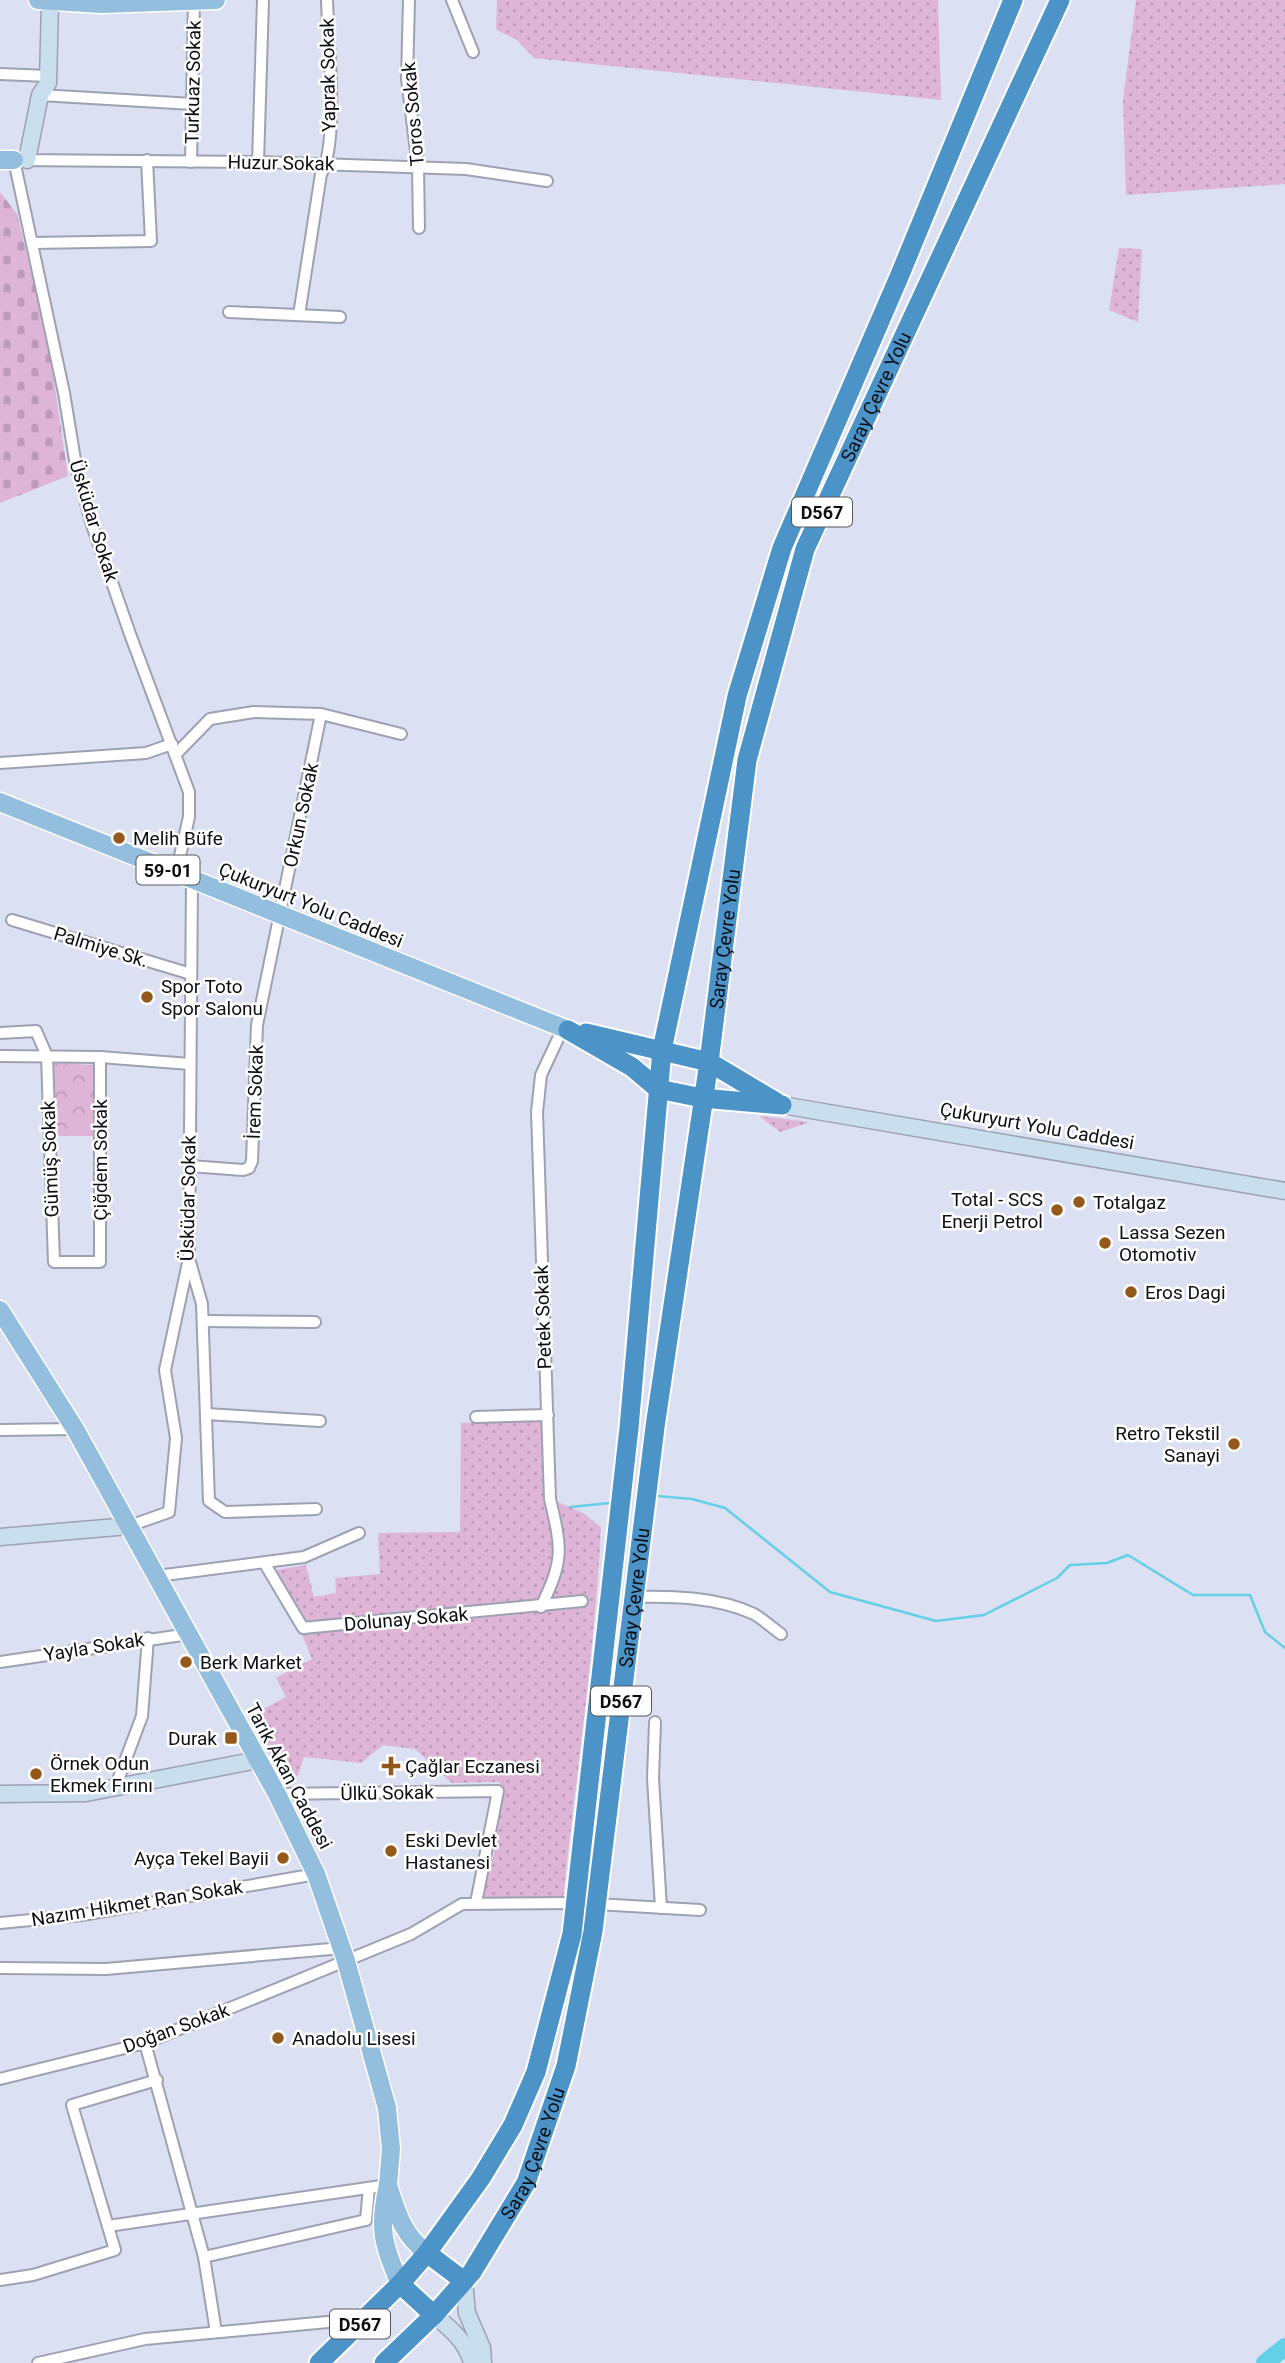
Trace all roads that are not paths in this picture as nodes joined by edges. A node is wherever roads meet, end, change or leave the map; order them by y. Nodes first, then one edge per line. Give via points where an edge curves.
1 (38, 0) edge
2 (216, 0) edge
3 (264, 0) edge
4 (327, 0) edge
5 (409, 0) edge
6 (452, 0) edge
7 (1013, 0) edge
8 (1060, 0) edge
9 (50, 1) edge
10 (194, 1) edge
11 (123, 2) edge
12 (472, 52) dead end
13 (0, 74) edge
14 (48, 76) junction
15 (40, 95) junction
16 (193, 104) junction
17 (14, 160) edge
18 (148, 160) junction
19 (191, 162) junction
20 (258, 162) junction
21 (327, 164) junction
22 (418, 167) junction
23 (547, 181) dead end
24 (419, 229) dead end
25 (32, 243) junction
26 (229, 312) dead end
27 (299, 315) junction
28 (340, 317) dead end
29 (321, 714) junction
30 (401, 734) dead end
31 (174, 749) junction
32 (0, 763) edge
33 (0, 802) edge
34 (184, 876) junction
35 (280, 915) junction
36 (12, 920) dead end
37 (191, 974) junction
38 (565, 1029) junction
39 (0, 1034) edge
40 (662, 1050) junction
41 (0, 1056) edge
42 (47, 1056) junction
43 (100, 1057) junction
44 (709, 1062) junction
45 (190, 1064) junction
46 (658, 1089) junction
47 (702, 1098) junction
48 (782, 1105) junction
49 (190, 1166) junction
50 (1285, 1191) edge
51 (189, 1258) junction
52 (100, 1262) joint
53 (0, 1310) edge
54 (203, 1321) junction
55 (315, 1322) dead end
56 (206, 1413) junction
57 (548, 1415) junction
58 (476, 1418) dead end
59 (320, 1421) dead end
60 (75, 1429) junction
61 (0, 1430) edge
62 (316, 1508) dead end
63 (129, 1526) junction
64 (359, 1533) dead end
65 (0, 1537) edge
66 (265, 1564) junction
67 (157, 1576) junction
68 (634, 1597) junction
69 (582, 1601) dead end
70 (541, 1607) junction
71 (189, 1634) junction
72 (781, 1634) dead end
73 (148, 1638) junction
74 (0, 1662) edge
75 (655, 1722) dead end
76 (258, 1760) junction
77 (115, 1788) junction
78 (0, 1794) edge
79 (277, 1794) junction
80 (316, 1874) junction
81 (476, 1903) junction
82 (576, 1903) junction
83 (596, 1904) junction
84 (661, 1908) junction
85 (700, 1910) dead end
86 (0, 1923) edge
87 (344, 1955) junction
88 (0, 1968) edge
89 (145, 2043) junction
90 (0, 2079) edge
91 (157, 2080) junction
92 (388, 2185) junction
93 (369, 2188) junction
94 (190, 2213) junction
95 (108, 2226) junction
96 (426, 2253) junction
97 (204, 2257) junction
98 (0, 2280) edge
99 (464, 2281) junction
100 (400, 2284) junction
101 (434, 2315) junction
102 (365, 2319) junction
103 (216, 2332) junction
104 (38, 2363) edge
105 (319, 2363) edge
106 (384, 2363) edge
107 (472, 2363) edge
108 (483, 2363) edge

1 - 9 main road
2 - 10 main road
3 - 20 street
4 - 21 street, Yaprak Sokak
5 - 22 street, Toros Sokak via 407,79
6 - 12 street
7 - 40 highway, Saray Çevre Yolu / D567 via 782,548 737,696
8 - 44 highway, Saray Çevre Yolu / D567 via 805,549 747,760
9 - 11 main road
9 - 14 street
10 - 11 main road
10 - 16 street, Turkuaz Sokak
13 - 14 street
14 - 15 street
15 - 16 street
15 - 17 street
16 - 19 street, Turkuaz Sokak
17 - 18 street, Huzur Sokak
17 - 25 street, Üsküdar Sokak
18 - 19 street, Huzur Sokak
18 - 25 street via 151,241
19 - 20 street, Huzur Sokak
20 - 21 street, Huzur Sokak
21 - 22 street, Huzur Sokak
21 - 27 street, Yaprak Sokak via 321,174
22 - 23 street, Huzur Sokak
22 - 24 street, Toros Sokak
25 - 31 street, Üsküdar Sokak via 92,525
26 - 27 street
27 - 28 street
29 - 30 street
29 - 31 street via 254,712 210,719
29 - 35 street, Orkun Sokak
31 - 32 street
31 - 34 street, Üsküdar Sokak via 189,792
33 - 34 main road, Çukuryurt Yolu Caddesi / 59-01
34 - 35 main road, Çukuryurt Yolu Caddesi / 59-01
34 - 37 street, Üsküdar Sokak
35 - 38 main road, Çukuryurt Yolu Caddesi / 59-01
35 - 49 street, İrem Sokak via 257,1025 252,1161 243,1170
36 - 37 street, Palmiye Sk.
37 - 45 street, Üsküdar Sokak
38 - 40 highway
38 - 46 highway, 59-01 via 632,1068
38 - 57 street, Petek Sokak via 541,1075 537,1112
39 - 42 street via 36,1031
40 - 44 highway
40 - 46 highway, D567
41 - 42 street
42 - 43 street
42 - 52 street, Gümüş Sokak via 54,1262
43 - 45 street
43 - 52 street, Çiğdem Sokak
44 - 47 highway, D567
44 - 48 highway
45 - 49 street, Üsküdar Sokak
46 - 47 highway
46 - 82 highway, Saray Çevre Yolu / D567 via 629,1428
47 - 48 highway
47 - 68 highway, Saray Çevre Yolu / D567
48 - 50 street, Çukuryurt Yolu Caddesi
49 - 51 street, Üsküdar Sokak
51 - 54 street
51 - 63 street, Üsküdar Sokak via 165,1370 176,1438 169,1512
53 - 60 main road, Tarık Akan Caddesi
54 - 55 street
54 - 56 street
56 - 59 street
56 - 62 street via 209,1501 225,1512
57 - 58 street
57 - 70 street, Petek Sokak via 550,1499 559,1568
60 - 61 street
60 - 63 main road, Tarık Akan Caddesi
63 - 65 street
63 - 67 main road, Tarık Akan Caddesi
64 - 66 street via 304,1557
66 - 67 street
66 - 70 street, Dolunay Sokak via 303,1628
67 - 71 main road, Tarık Akan Caddesi
68 - 72 street via 672,1596 729,1606 755,1615
68 - 83 highway, Saray Çevre Yolu / D567
69 - 70 street, Dolunay Sokak
71 - 73 street, Yayla Sokak
71 - 76 main road, Tarık Akan Caddesi
73 - 74 street, Yayla Sokak
73 - 77 street via 142,1716
75 - 84 street via 653,1778
76 - 77 street
76 - 79 main road, Tarık Akan Caddesi
77 - 78 street
79 - 80 main road, Tarık Akan Caddesi
79 - 81 street, Ülkü Sokak via 498,1791
80 - 86 street, Nazım Hikmet Ran Sokak via 82,1914
80 - 87 main road, Tarık Akan Caddesi
81 - 82 street, Doğan Sokak
81 - 87 street, Doğan Sokak via 453,1907 411,1934
82 - 96 highway, Saray Çevre Yolu / D567 via 536,2072 488,2167
83 - 84 street
83 - 99 highway, Saray Çevre Yolu / D567 via 566,2066 530,2170
84 - 85 street
87 - 88 street via 106,1969
87 - 89 street, Doğan Sokak
87 - 92 main road, Tarık Akan Caddesi via 387,2108
89 - 90 street, Doğan Sokak
89 - 91 street
91 - 94 street
91 - 95 street via 72,2105
92 - 93 street
92 - 96 main road via 401,2225
92 - 100 main road via 380,2217 387,2253
93 - 94 street
93 - 97 street via 366,2220
94 - 95 street
94 - 97 street
95 - 98 street via 115,2249 33,2275
96 - 99 highway
96 - 100 highway, D567
97 - 103 street
99 - 101 highway, D567
99 - 108 street via 467,2313 482,2348
100 - 101 highway, D567
100 - 102 highway, D567
101 - 106 highway, D567
101 - 107 street via 454,2332
102 - 103 street
102 - 105 highway, D567
103 - 104 street via 145,2339

